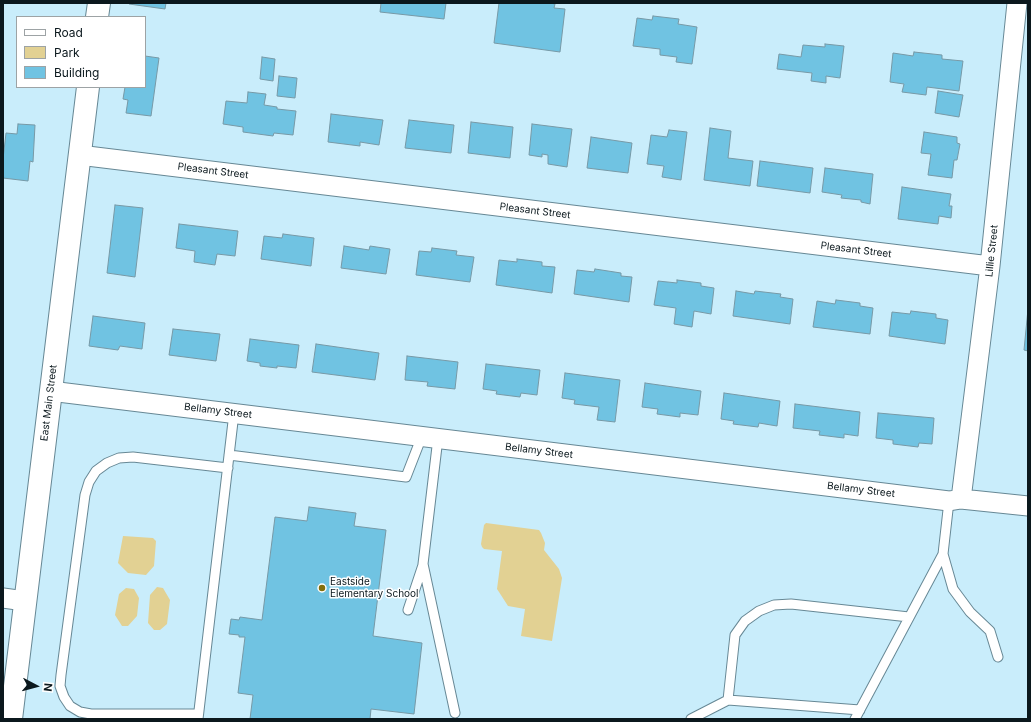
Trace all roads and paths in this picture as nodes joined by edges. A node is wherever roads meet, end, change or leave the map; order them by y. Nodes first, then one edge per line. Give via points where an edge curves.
1 (99, 3) edge
2 (1017, 3) edge
3 (97, 16) edge
4 (88, 88) edge
5 (79, 155) junction
6 (990, 266) junction
7 (50, 391) junction
8 (234, 413) junction
9 (430, 438) junction
10 (229, 455) junction
11 (228, 468) junction
12 (955, 500) junction
13 (1028, 506) edge
14 (943, 554) junction
15 (423, 564) junction
16 (3, 598) edge
17 (25, 601) junction
18 (408, 610) dead end
19 (909, 617) junction
20 (998, 656) dead end
21 (728, 700) junction
22 (860, 710) junction
23 (455, 713) dead end
24 (104, 716) edge
25 (198, 717) edge
26 (10, 719) edge
27 (691, 719) edge
28 (855, 719) edge

1 - 3 street
2 - 6 street, Lillie Street
4 - 5 street, East Main Street
5 - 6 street, Pleasant Street
5 - 7 street, East Main Street
6 - 12 street, Lillie Street
7 - 8 street, Bellamy Street
7 - 17 street, East Main Street
8 - 9 street, Bellamy Street
8 - 10 lane
9 - 10 lane via 406,477
9 - 12 street, Bellamy Street
9 - 15 lane
10 - 11 lane
11 - 24 lane via 133,457 119,458 96,471 89,482 85,495 60,686 70,706 80,712
11 - 25 lane
12 - 13 street, Bellamy Street
12 - 14 lane
14 - 19 lane
14 - 20 lane via 953,589 970,612 990,631
15 - 18 lane
15 - 23 lane
16 - 17 street
17 - 26 street, East Main Street
19 - 21 lane via 791,604 774,605 758,611 745,621 735,635
19 - 22 lane
21 - 22 lane
21 - 27 lane
22 - 28 lane
24 - 25 lane

